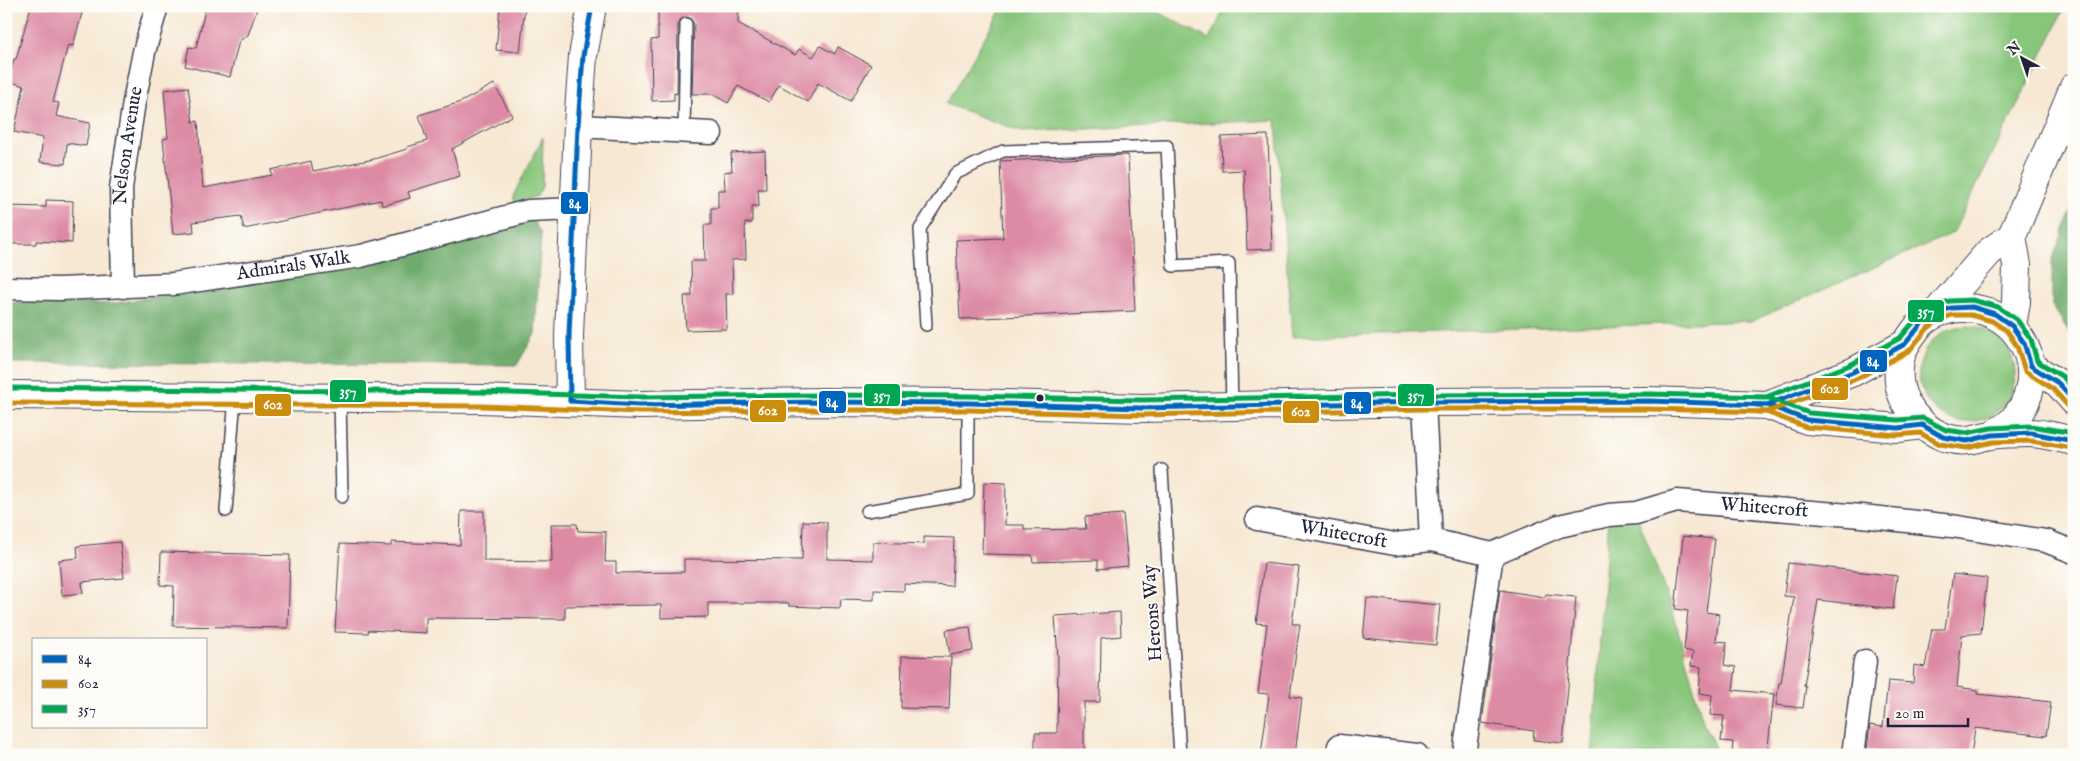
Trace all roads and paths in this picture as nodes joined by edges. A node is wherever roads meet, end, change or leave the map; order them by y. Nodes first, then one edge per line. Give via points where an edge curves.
1 (157, 6) edge
2 (592, 6) edge
3 (686, 24) dead end
4 (2074, 87) edge
5 (578, 126) junction
6 (684, 133) junction
7 (711, 133) dead end
8 (575, 209) junction
9 (2012, 236) junction
10 (6, 288) edge
11 (122, 288) junction
12 (1936, 313) junction
13 (926, 325) dead end
14 (2012, 326) junction
15 (1905, 344) junction
16 (2031, 366) junction
17 (6, 395) edge
18 (234, 397) junction
19 (340, 398) junction
20 (570, 401) junction
21 (2074, 401) edge
22 (1424, 402) junction
23 (968, 403) junction
24 (1767, 405) junction
25 (1232, 407) junction
26 (1922, 425) junction
27 (1992, 435) junction
28 (2074, 442) edge
29 (1162, 470) dead end
30 (342, 497) dead end
31 (226, 511) dead end
32 (867, 511) dead end
33 (1257, 519) dead end
34 (1431, 540) junction
35 (2074, 552) edge
36 (1492, 554) junction
37 (1866, 661) dead end
38 (1337, 750) edge
39 (1180, 755) edge
40 (1417, 755) edge
41 (1464, 755) edge
42 (1853, 755) edge

1 - 11 street, Nelson Avenue via 141,66 121,188
2 - 5 main road via 583,56
3 - 6 lane
4 - 9 main road
5 - 6 street
5 - 8 main road
6 - 7 street
8 - 11 street, Admirals Walk via 528,211 361,256 173,284
8 - 20 main road via 569,334
9 - 12 main road via 1990,252
9 - 14 main road via 2017,265
10 - 11 street, Admirals Walk
12 - 14 main road via 1972,307 1995,314
12 - 15 main road via 1922,322
13 - 25 lane via 920,229 955,174 1003,151 1167,146 1173,266 1229,263
14 - 16 main road via 2024,343
15 - 24 main road via 1853,372
15 - 26 main road via 1898,378 1905,404
16 - 21 main road via 2058,383
16 - 27 main road via 2030,387 2022,407 2010,423
17 - 18 main road
18 - 19 main road
18 - 31 lane
19 - 20 main road
19 - 30 lane
20 - 23 main road via 659,405
22 - 24 main road via 1649,401
22 - 25 main road
22 - 34 street
23 - 25 main road
23 - 32 lane via 968,494
24 - 26 main road via 1806,420 1898,428
26 - 27 main road via 1942,437 1967,441
27 - 28 main road via 2031,433
29 - 39 lane, Herons Way
33 - 34 street, Whitecroft via 1395,544
34 - 36 street, Whitecroft
35 - 36 street, Whitecroft via 2046,541 1952,526 1677,501 1636,513 1609,515 1559,526
36 - 41 street
37 - 42 street
38 - 40 street

